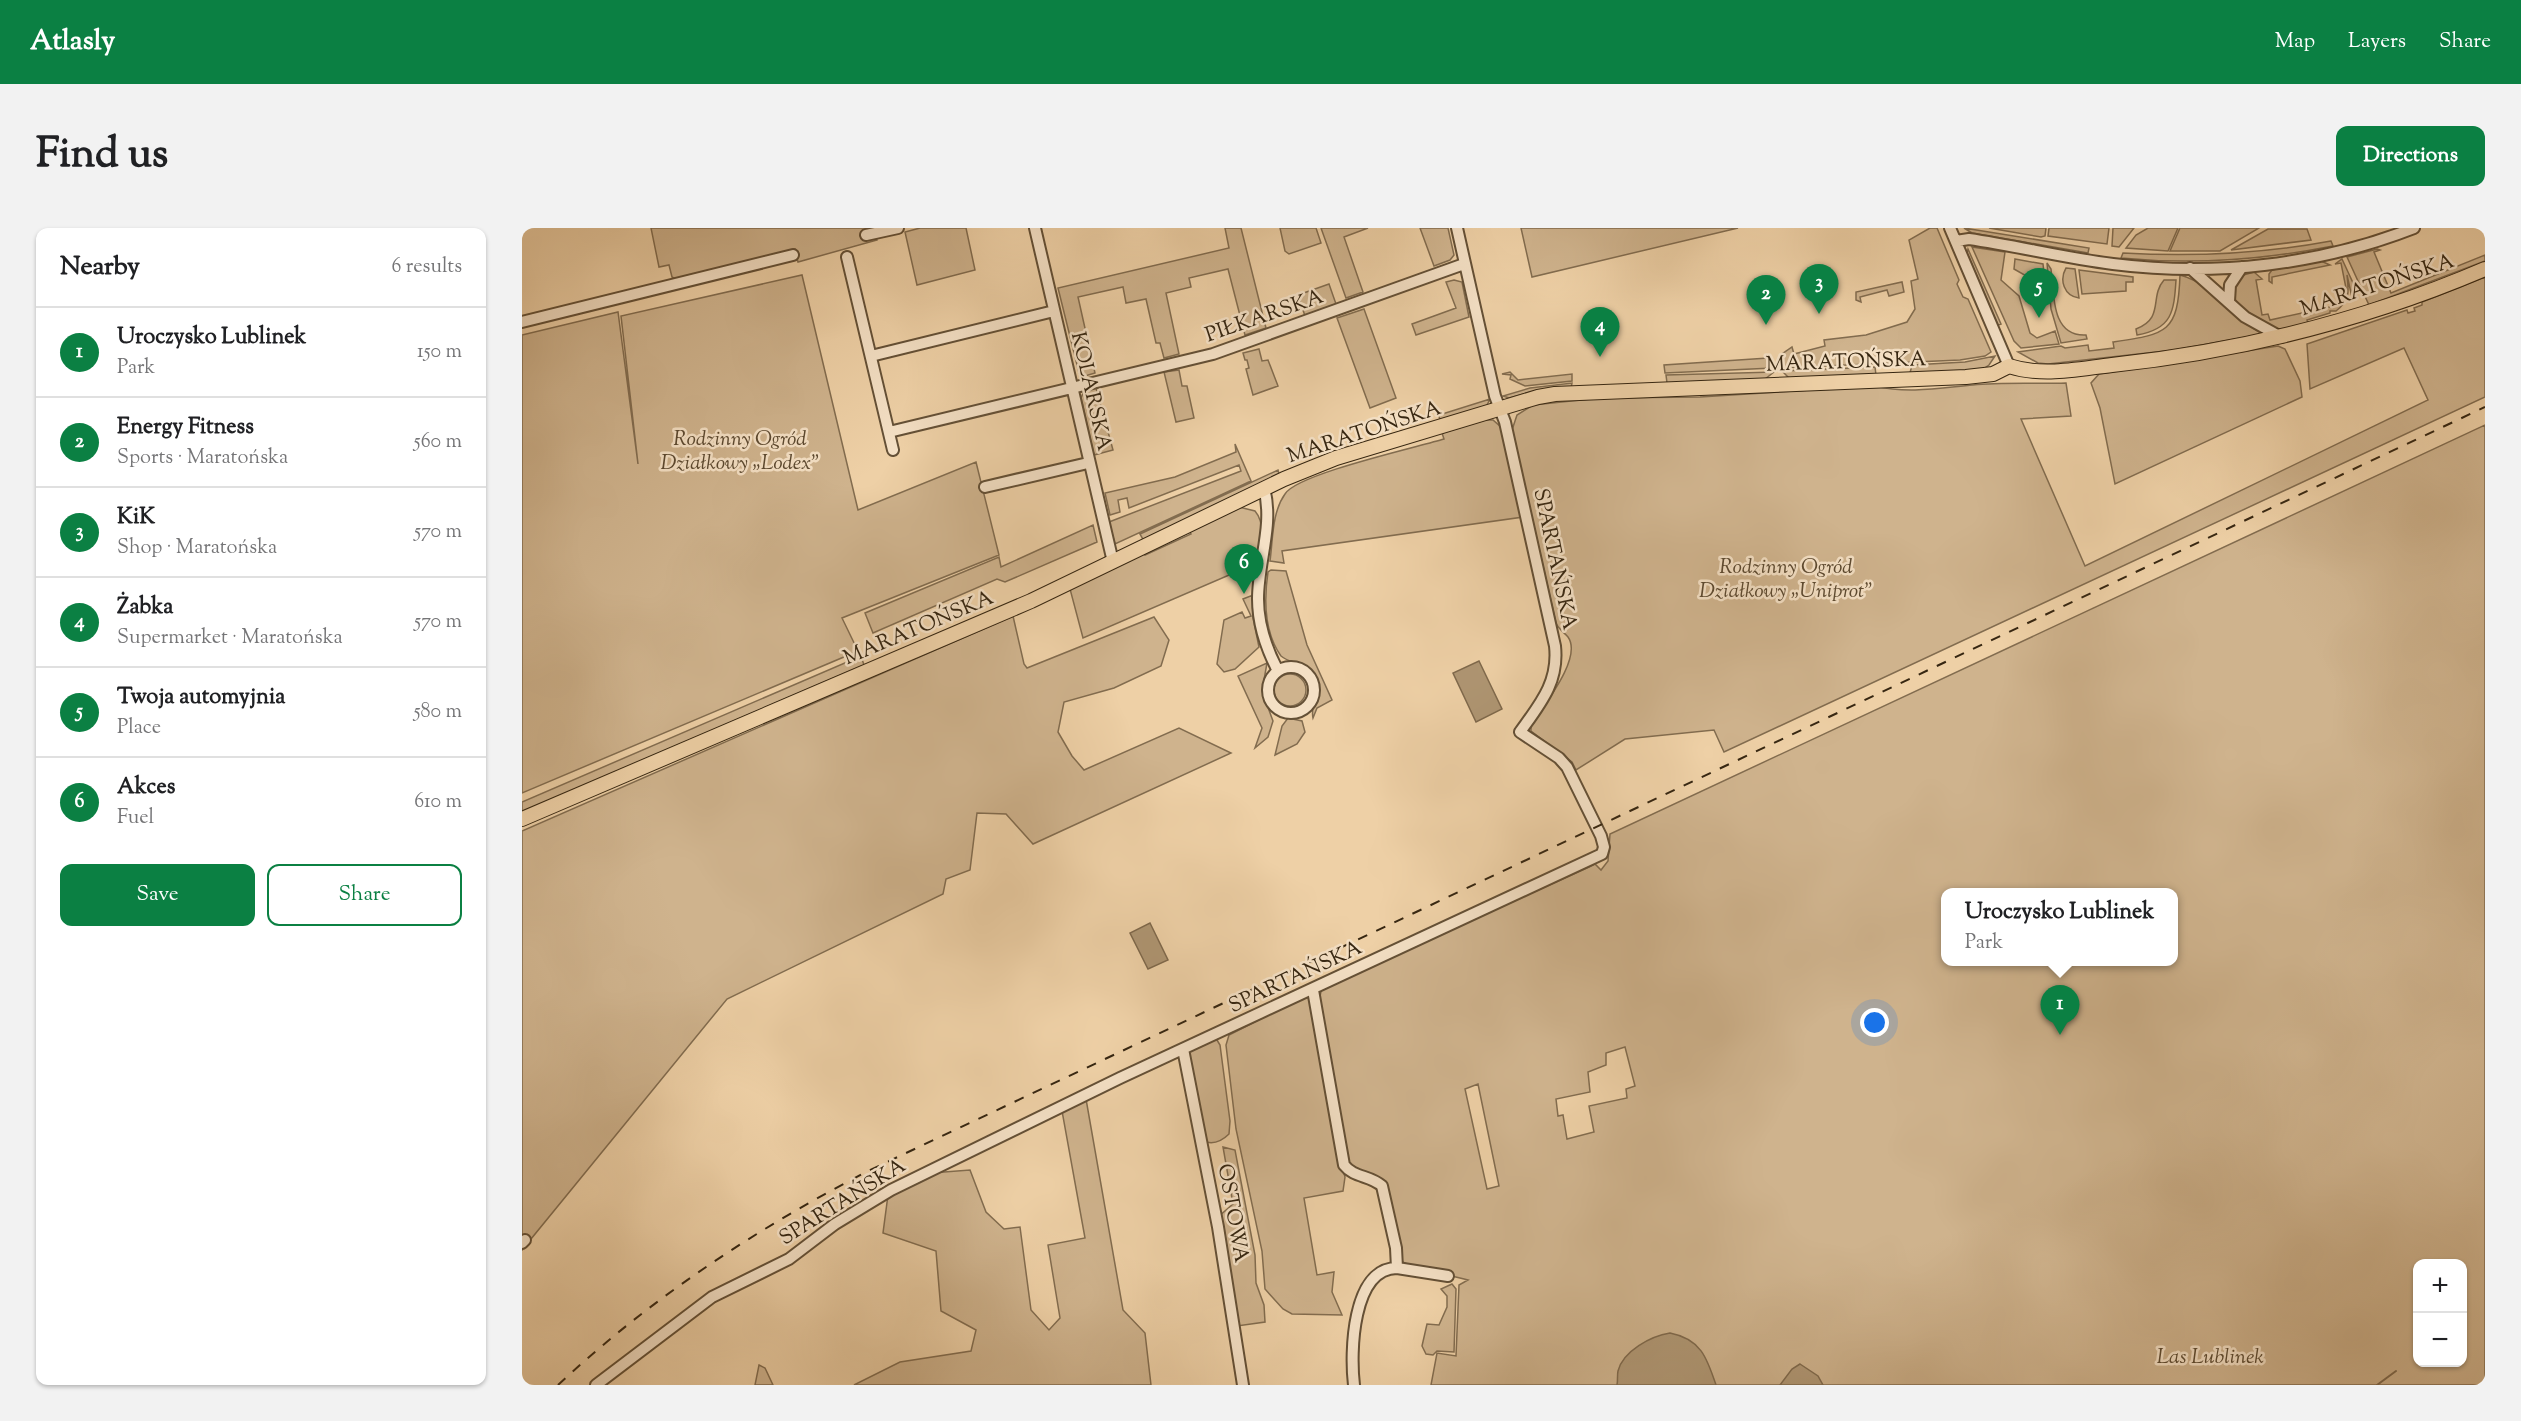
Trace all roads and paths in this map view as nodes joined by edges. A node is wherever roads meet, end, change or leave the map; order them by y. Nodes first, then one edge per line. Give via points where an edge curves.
1 (898, 228) edge
2 (1035, 228) edge
3 (1456, 228) edge
4 (1950, 228) edge
5 (2414, 228) edge
6 (866, 235) dead end
7 (1956, 241) junction
8 (793, 255) dead end
9 (847, 257) dead end
10 (1464, 264) junction
11 (2242, 267) junction
12 (2190, 268) junction
13 (2485, 269) edge
14 (2229, 301) junction
15 (1054, 311) junction
16 (522, 322) edge
17 (2281, 337) junction
18 (871, 356) junction
19 (2009, 366) junction
20 (1071, 388) junction
21 (1503, 416) junction
22 (889, 432) junction
23 (893, 450) dead end
24 (1088, 462) junction
25 (985, 487) dead end
26 (1264, 488) junction
27 (1113, 562) junction
28 (1278, 670) junction
29 (522, 819) edge
30 (1313, 990) junction
31 (1183, 1048) junction
32 (1397, 1268) junction
33 (1448, 1276) dead end
34 (596, 1385) edge
35 (1243, 1385) edge
36 (1354, 1385) edge

1 - 6 street
2 - 15 street, KOLARSKA
3 - 10 street
4 - 7 street
5 - 11 street, MARATOŃSKA via 2321,256
7 - 12 street, MARATOŃSKA via 1973,240 2113,264
7 - 19 street
8 - 16 street via 655,285
9 - 18 street
10 - 20 street, PIŁKARSKA via 1213,354
10 - 21 street
11 - 12 street, MARATOŃSKA
11 - 14 street via 2230,285
12 - 14 street, MARATOŃSKA
13 - 17 main road, MARATOŃSKA via 2388,307
14 - 17 street, MARATOŃSKA via 2252,321
15 - 18 street
15 - 20 street, KOLARSKA
17 - 19 main road, MARATOŃSKA via 2202,353 2052,372 2025,372
18 - 22 street
19 - 21 main road, MARATOŃSKA via 1993,374 1966,377 1555,394
20 - 22 street, PIŁKARSKA
20 - 24 street, KOLARSKA
21 - 26 main road, MARATOŃSKA via 1336,458
21 - 30 street, SPARTAŃSKA via 1556,656 1552,684 1520,732 1567,767 1597,826 1604,851 1592,861
22 - 23 street
24 - 25 street
24 - 27 street, KOLARSKA
26 - 27 main road, MARATOŃSKA
26 - 28 street via 1269,513 1258,604 1262,632
27 - 29 main road, MARATOŃSKA via 1020,606
28 - 28 street via 1267,690 1273,704 1286,712 1308,706 1314,692 1311,678 1293,667
30 - 31 street, SPARTAŃSKA
30 - 32 street via 1344,1165 1353,1174 1382,1186
31 - 34 street, SPARTAŃSKA via 891,1190 835,1224 795,1255 712,1297
31 - 35 street, OSTOWA via 1218,1227
32 - 33 street
32 - 36 street via 1379,1272 1365,1291 1351,1357

